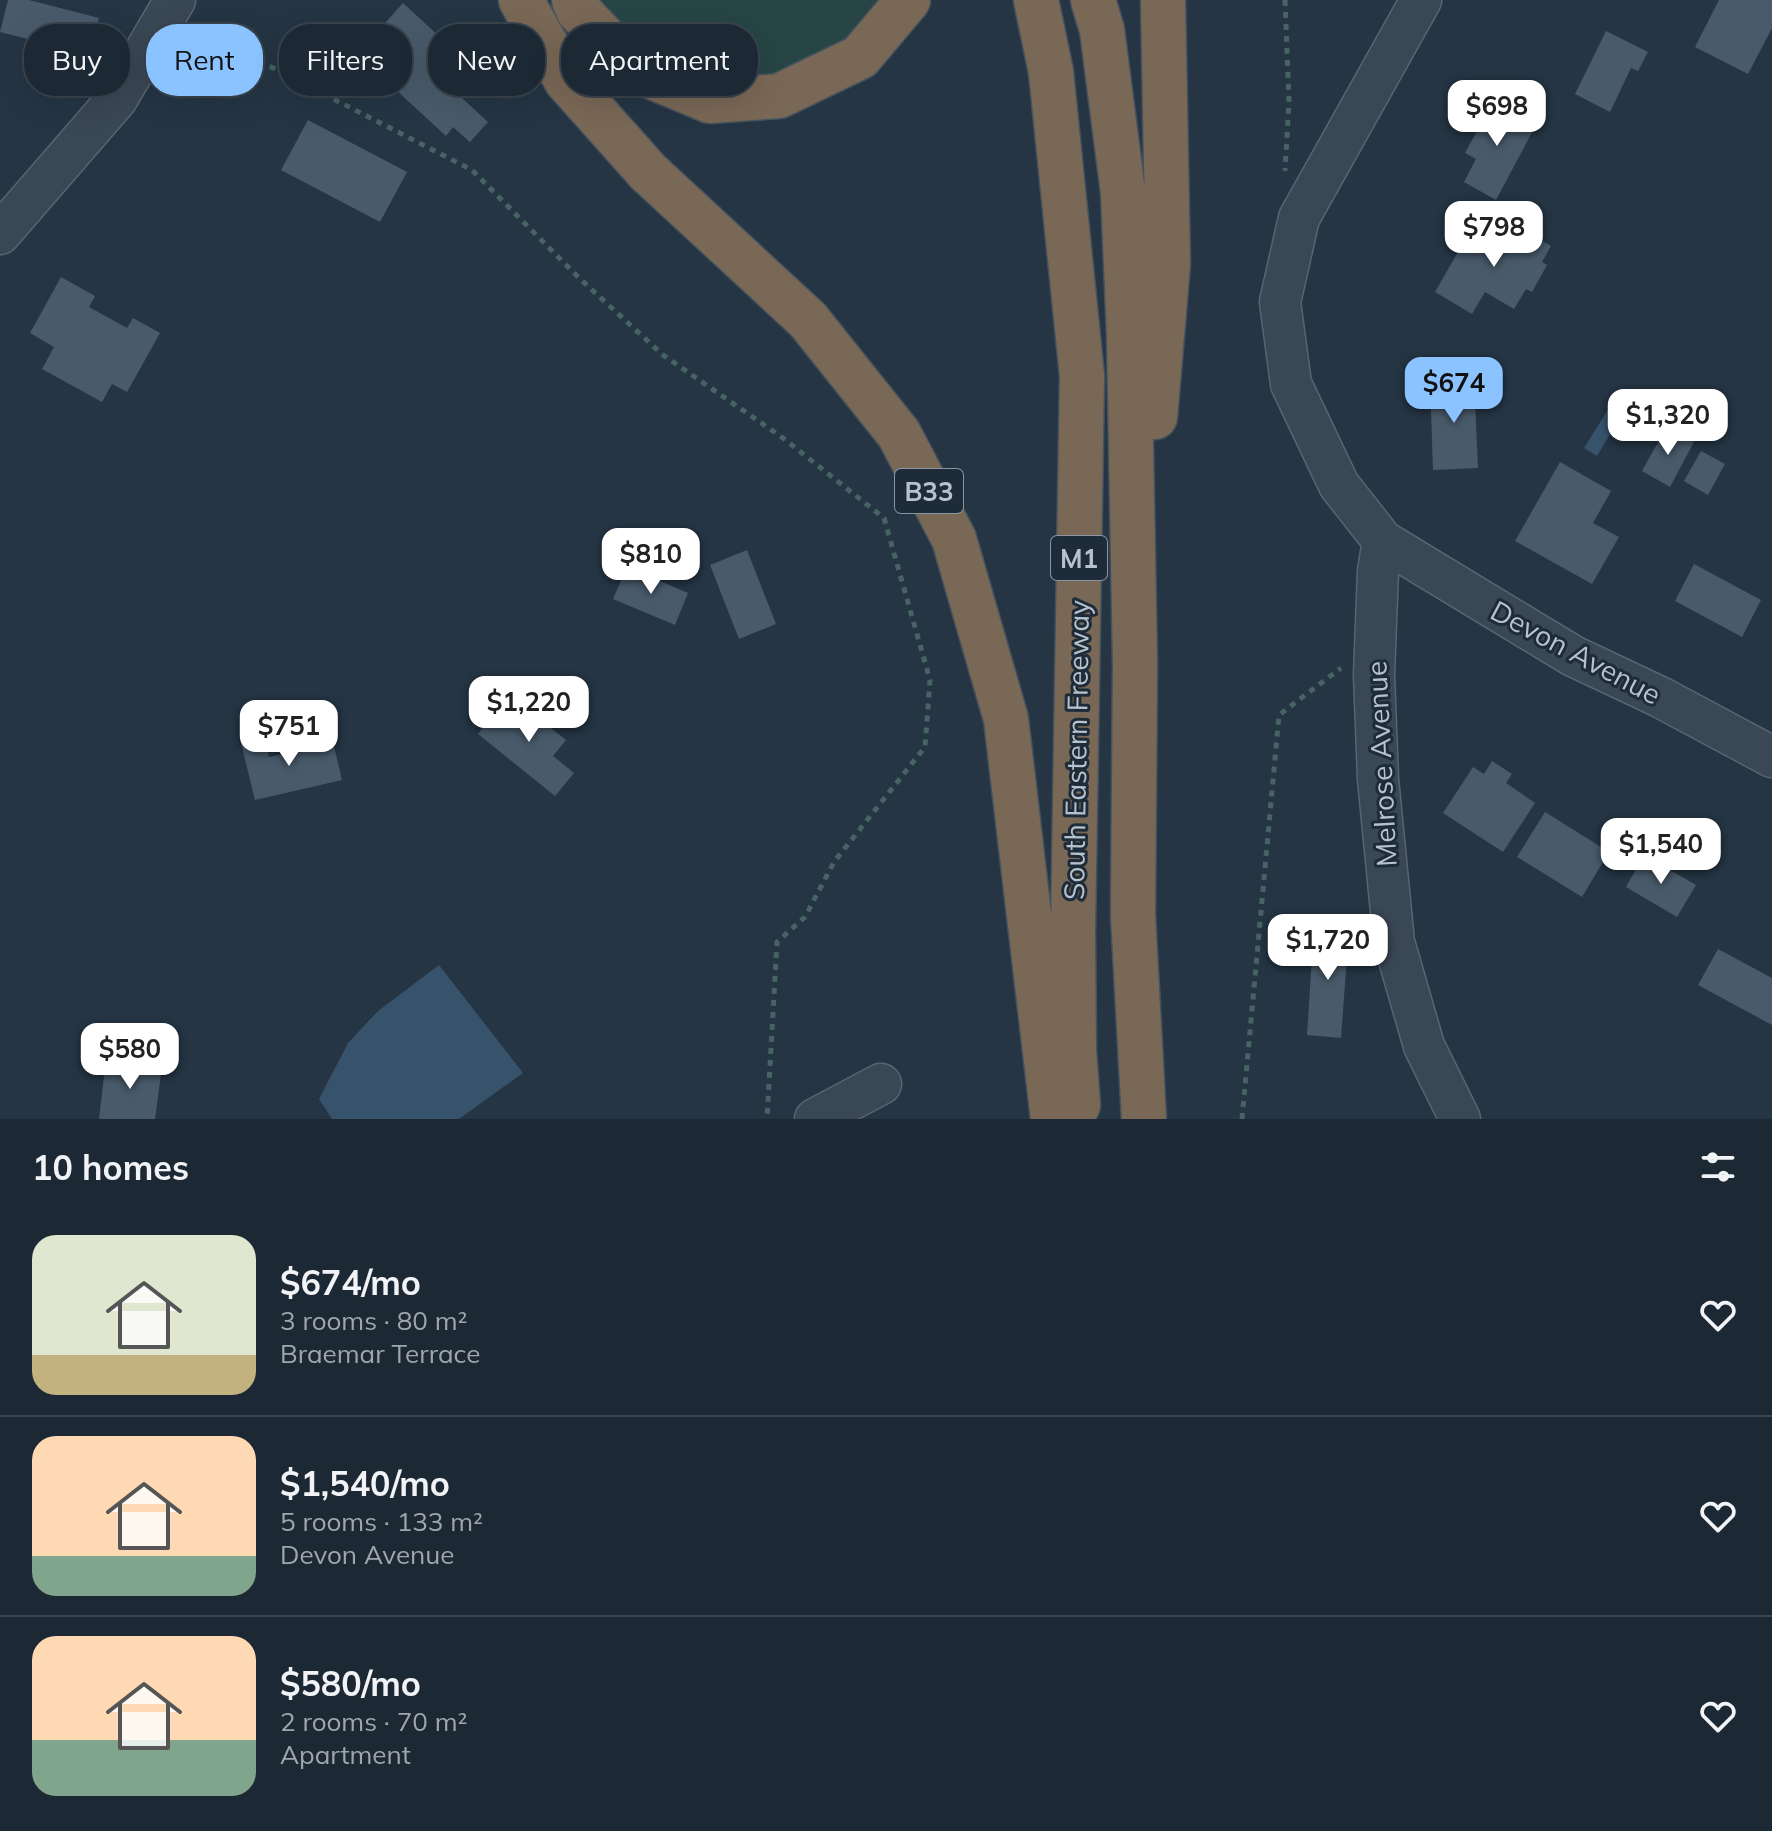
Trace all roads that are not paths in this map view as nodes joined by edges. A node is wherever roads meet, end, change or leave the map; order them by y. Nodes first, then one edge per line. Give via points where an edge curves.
1 (521, 0) edge
2 (574, 0) edge
3 (908, 0) edge
4 (1036, 0) edge
5 (1093, 0) edge
6 (1163, 0) edge
7 (1421, 0) edge
8 (171, 7) edge
9 (0, 234) edge
10 (1383, 541) junction
11 (1135, 665) junction
12 (1772, 757) edge
13 (881, 1084) dead end
14 (815, 1119) edge
15 (1053, 1119) edge
16 (1079, 1119) edge
17 (1144, 1119) edge
18 (1460, 1119) edge

1 - 15 highway, B33 via 566,80 648,172 808,320 899,434 954,539 1006,719
2 - 3 highway via 635,70 710,101 779,96 860,57
4 - 16 highway, South Eastern Freeway / M1 via 1051,72 1082,376 1073,931
5 - 11 highway, South Eastern Freeway / M1 via 1102,30 1123,192
6 - 11 highway via 1168,264
7 - 10 street via 1299,218 1280,302 1291,384 1339,485
8 - 9 street via 117,99
10 - 12 street, Devon Avenue via 1573,656
10 - 18 street, Melrose Avenue via 1374,675 1394,942 1424,1046
11 - 17 highway, South Eastern Freeway / M1 via 1133,915
13 - 14 street

